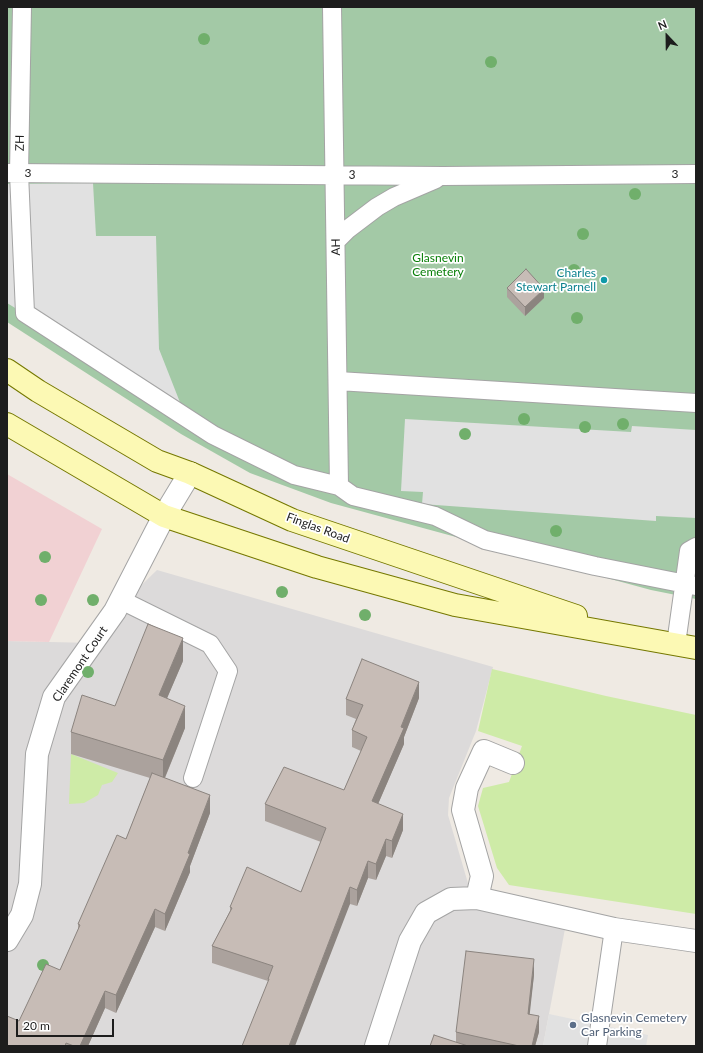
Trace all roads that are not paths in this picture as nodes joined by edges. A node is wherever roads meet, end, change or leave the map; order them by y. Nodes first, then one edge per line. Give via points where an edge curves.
1 (22, 7) edge
2 (332, 7) edge
3 (13, 173) edge
4 (334, 174) junction
5 (696, 174) edge
6 (443, 176) junction
7 (336, 241) junction
8 (7, 370) edge
9 (338, 381) junction
10 (696, 403) edge
11 (7, 424) edge
12 (190, 473) junction
13 (339, 486) junction
14 (164, 516) junction
15 (696, 547) edge
16 (690, 585) edge
17 (120, 600) junction
18 (649, 641) junction
19 (686, 646) edge
20 (513, 763) dead end
21 (193, 778) dead end
22 (477, 898) junction
23 (614, 929) junction
24 (7, 940) edge
25 (696, 941) edge
26 (376, 1046) edge
27 (597, 1046) edge

1 - 3 lane, ZH
2 - 4 lane, AH
3 - 4 lane, 3
3 - 13 lane, ZH via 24,313 213,435 294,475
4 - 6 lane, 3
4 - 7 lane, AH
5 - 6 lane, 3
6 - 7 lane via 388,200 363,216
7 - 9 lane, AH
8 - 12 main road, Finglas Road via 157,461
9 - 10 lane
9 - 13 lane, AH
11 - 14 main road, Finglas Road
12 - 14 street, Claremont Court
12 - 18 main road, Finglas Road via 292,520
13 - 16 lane via 353,496 435,516 485,540
14 - 17 street, Claremont Court
14 - 18 main road, Finglas Road via 317,568 455,605
15 - 16 lane via 690,551
16 - 19 lane
17 - 21 lane via 210,644 228,670
17 - 24 street, Claremont Court via 115,611 54,697 38,754 30,884 22,915
18 - 19 main road, Finglas Road
20 - 22 street via 484,751 467,788 463,810 482,876
22 - 23 street
22 - 26 street via 451,899 426,913 410,941
23 - 25 street
23 - 27 lane

